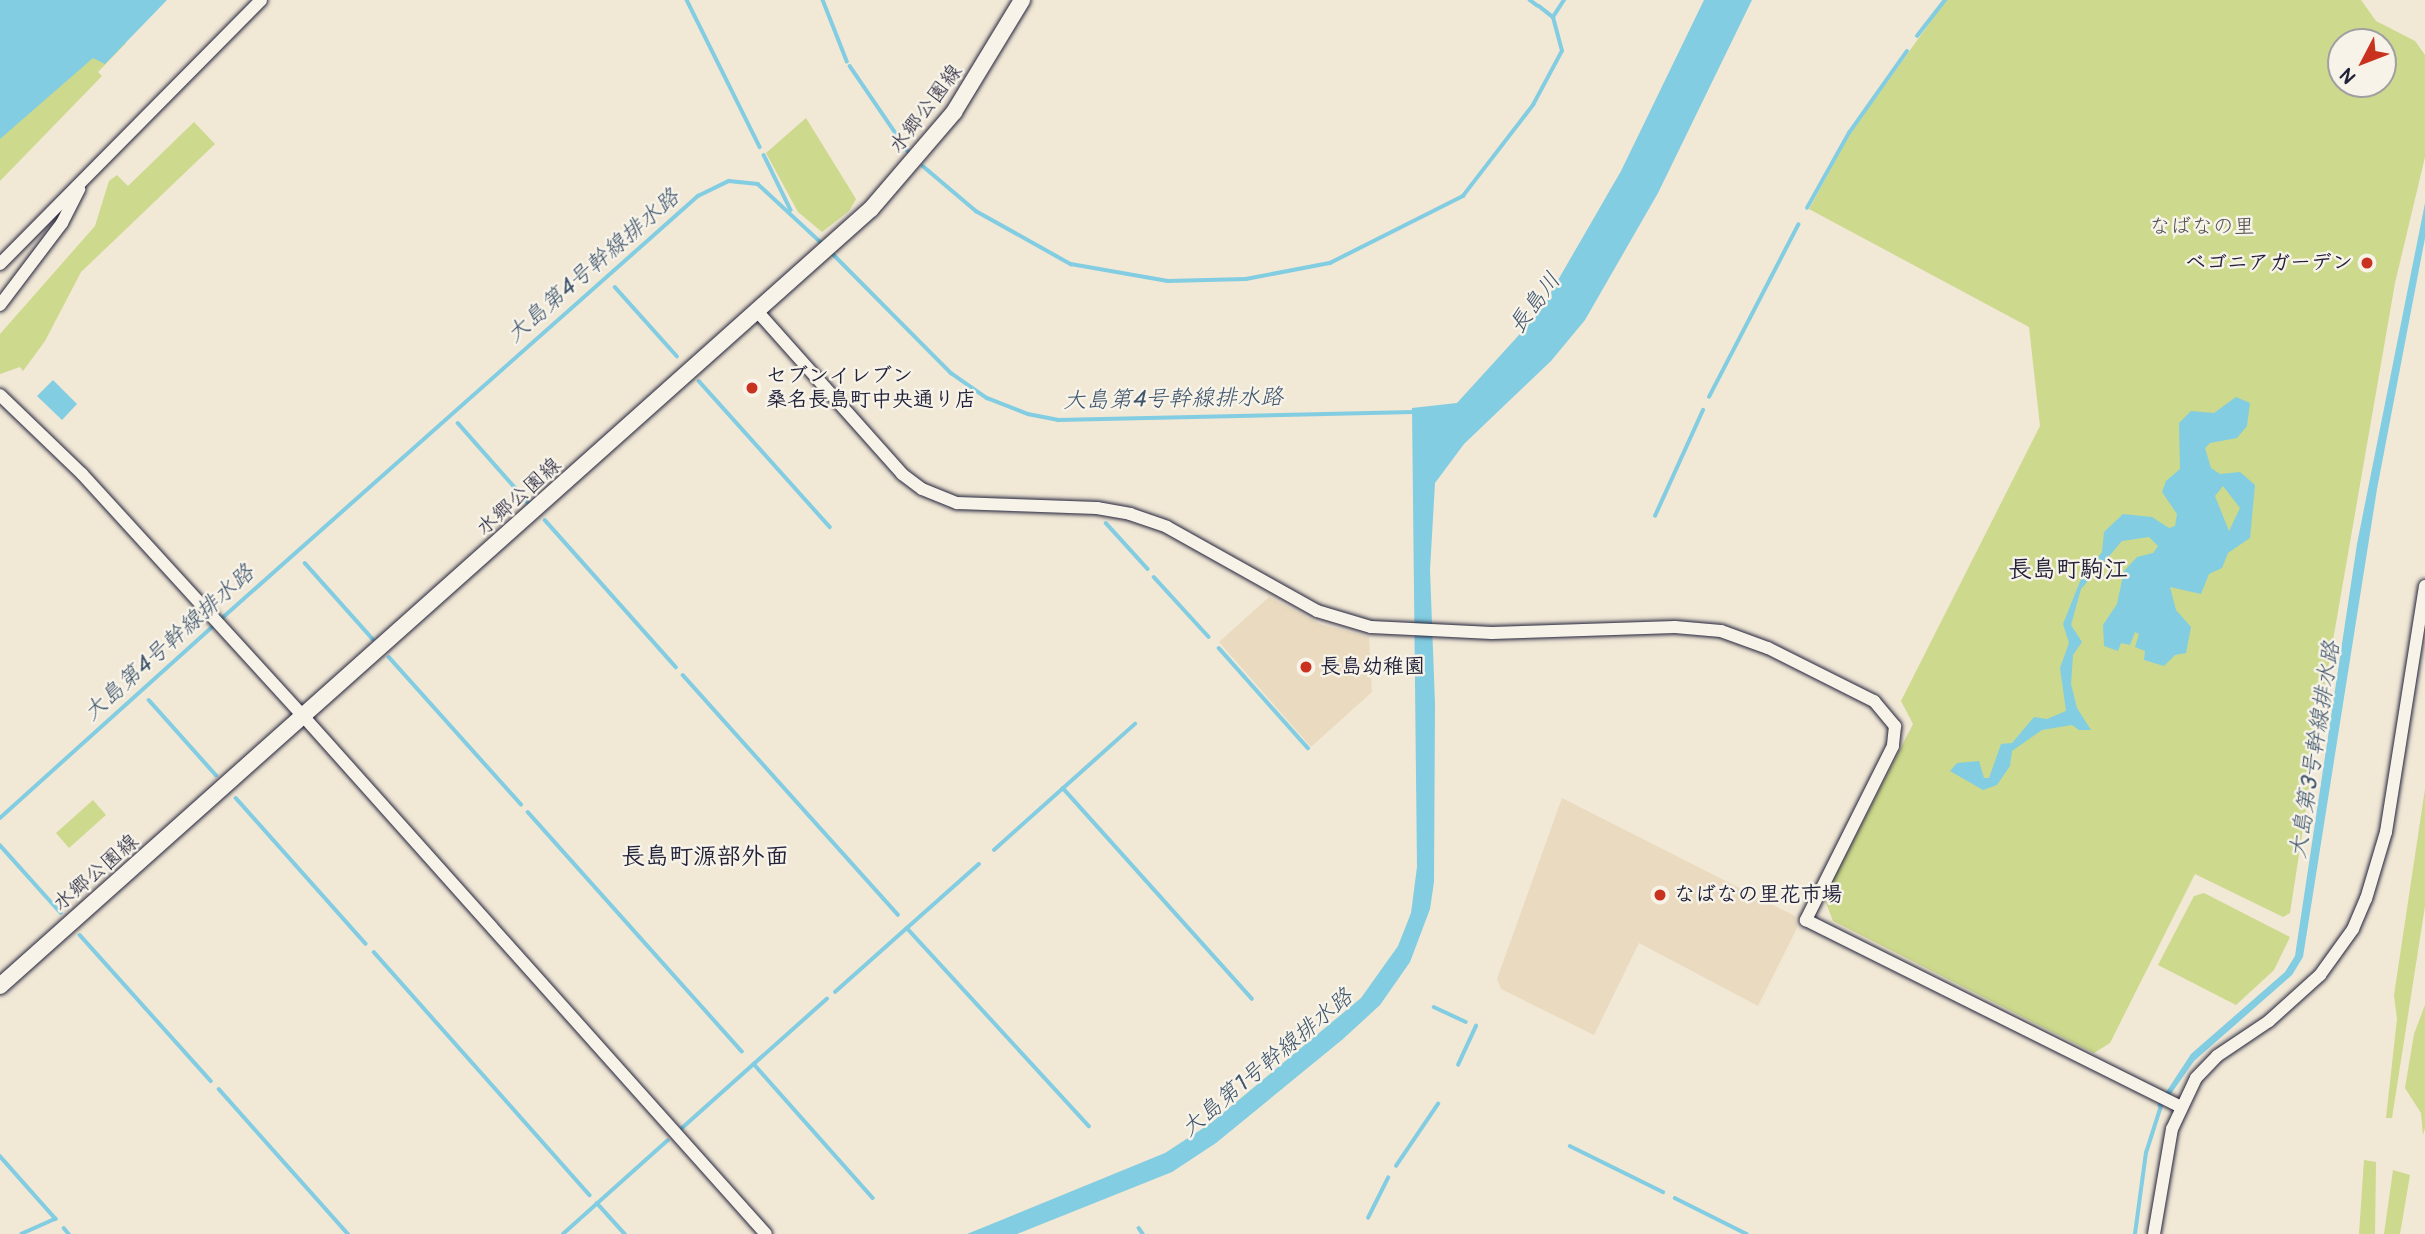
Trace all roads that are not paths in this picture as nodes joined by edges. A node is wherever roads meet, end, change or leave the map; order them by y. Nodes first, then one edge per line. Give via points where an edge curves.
1 (261, 0) edge
2 (1022, 0) edge
3 (83, 179) junction
4 (0, 264) edge
5 (0, 304) edge
6 (757, 311) junction
7 (0, 395) edge
8 (2425, 586) edge
9 (304, 717) junction
10 (0, 986) edge
11 (2177, 1105) junction
12 (766, 1234) edge
13 (2154, 1234) edge

1 - 3 street
2 - 6 main road, 水郷公園線 via 930,142 835,244
3 - 4 street
3 - 5 street via 62,223
6 - 9 main road, 水郷公園線
6 - 11 street via 902,474 922,489 957,503 994,508 1097,508 1130,514 1167,527 1317,611 1371,627 1611,632 1675,626 1721,631 1768,648 1874,701 1895,726 1893,746 1806,920
7 - 9 street via 82,474
8 - 11 street via 2378,871 2353,929 2297,998 2210,1063
9 - 10 main road, 水郷公園線
9 - 12 street
11 - 13 street

